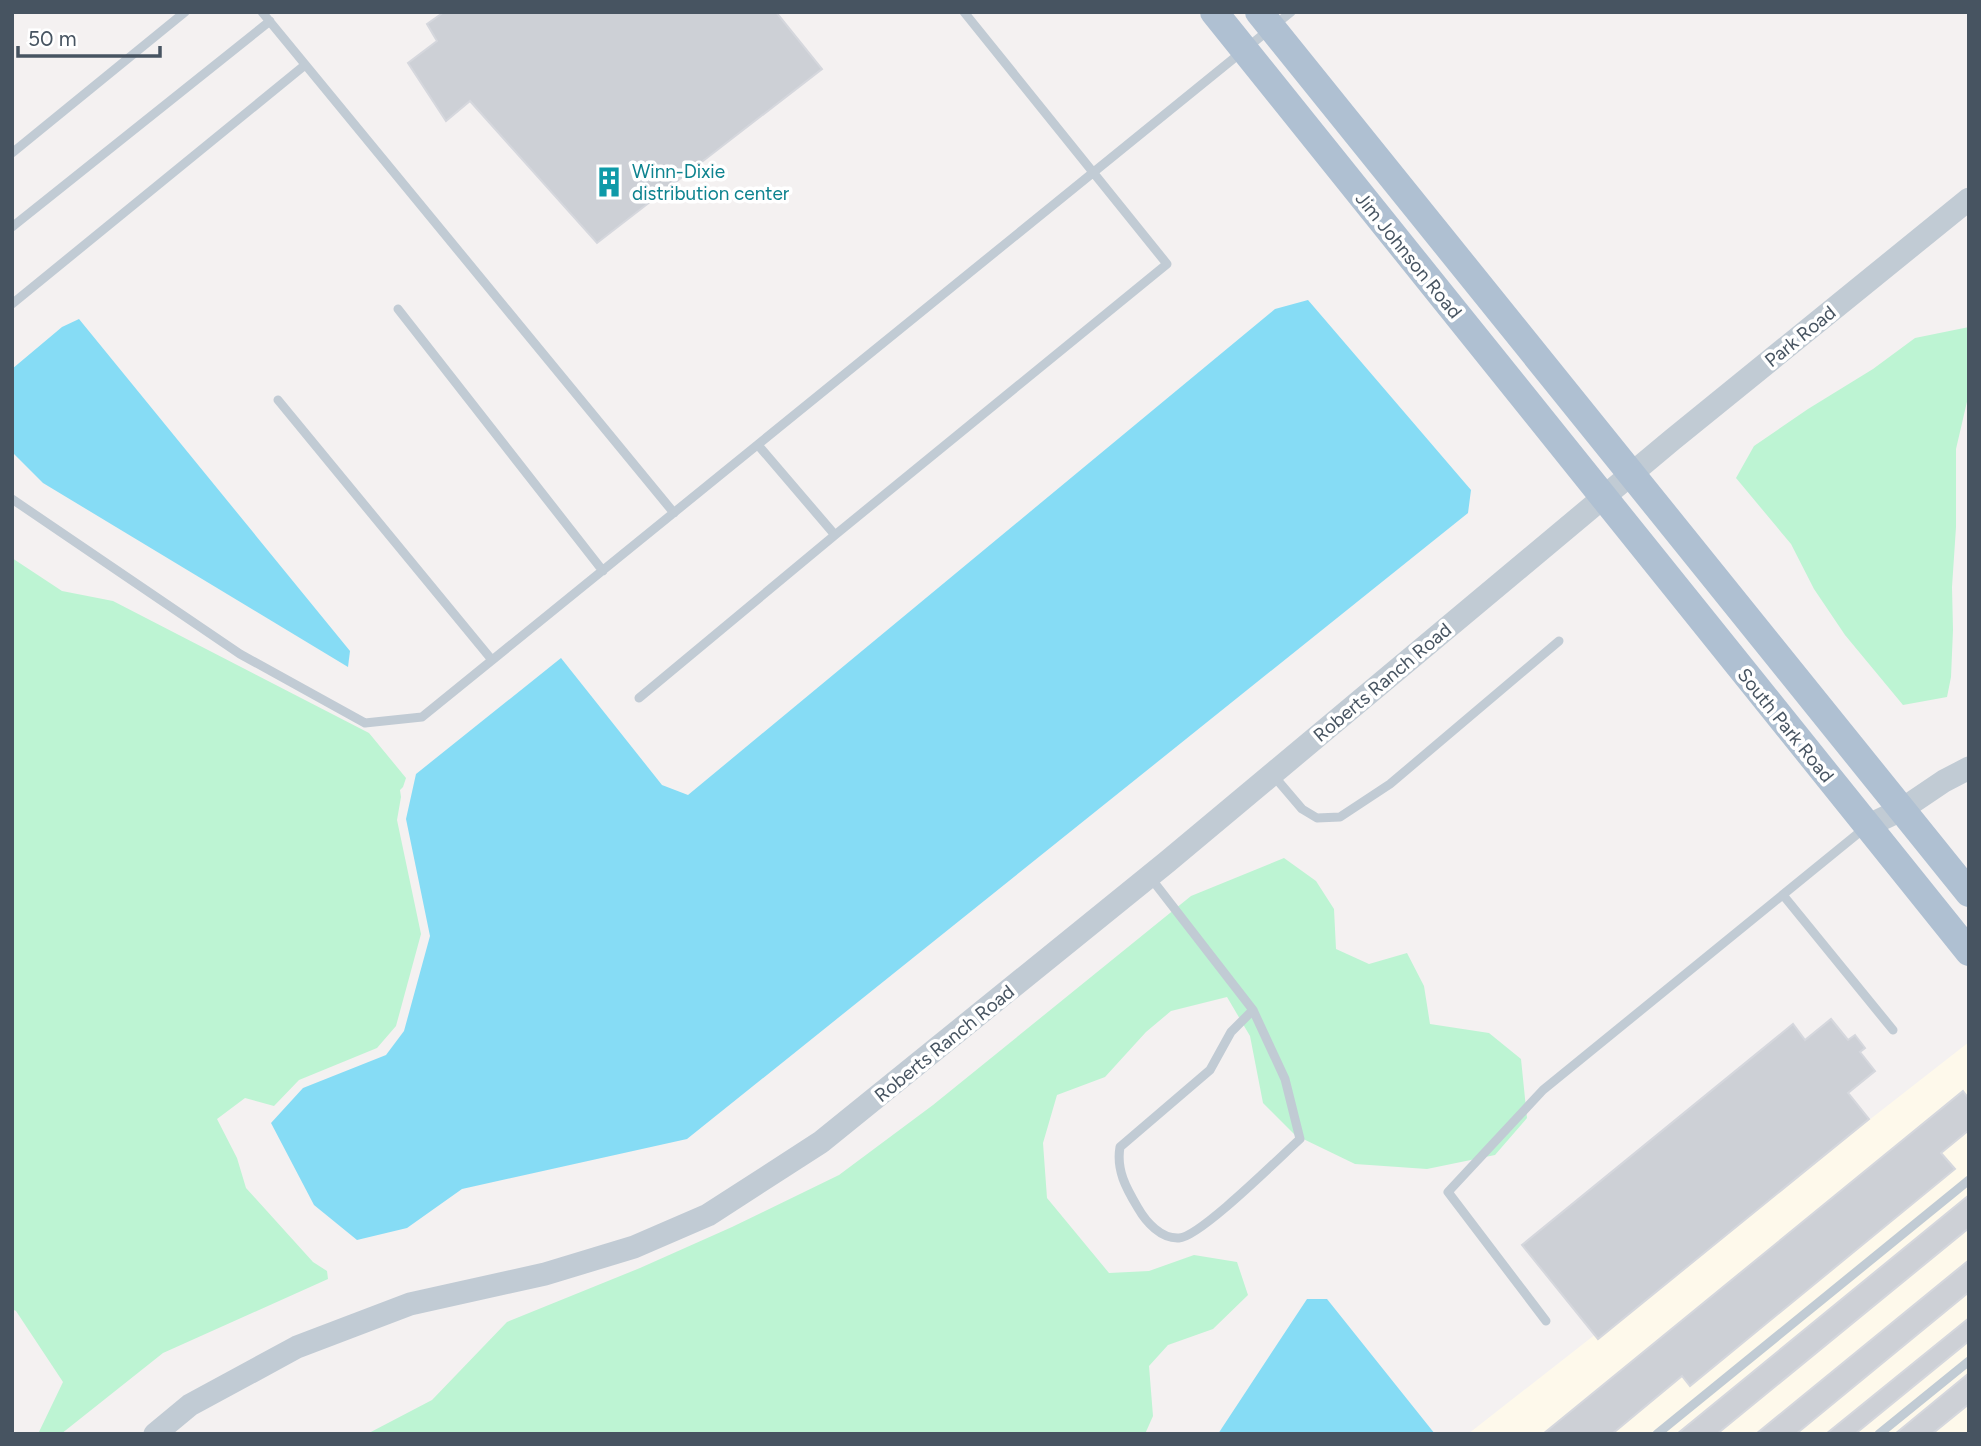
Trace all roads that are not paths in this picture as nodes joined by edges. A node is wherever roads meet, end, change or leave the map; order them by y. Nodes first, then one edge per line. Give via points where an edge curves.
1 (186, 12) edge
2 (262, 12) edge
3 (964, 12) edge
4 (1214, 12) edge
5 (1274, 18) edge
6 (270, 21) junction
7 (1245, 50) junction
8 (305, 65) junction
9 (12, 153) edge
10 (1094, 173) junction
11 (1969, 199) edge
12 (12, 227) edge
13 (1456, 256) junction
14 (12, 304) edge
15 (398, 309) dead end
16 (278, 400) dead end
17 (758, 445) junction
18 (1618, 486) junction
19 (12, 499) edge
20 (674, 513) junction
21 (835, 535) junction
22 (603, 571) junction
23 (1559, 640) dead end
24 (492, 660) junction
25 (639, 698) dead end
26 (1969, 768) edge
27 (1272, 774) junction
28 (1882, 819) junction
29 (1149, 876) junction
30 (1969, 893) edge
31 (1783, 895) junction
32 (1969, 915) edge
33 (1969, 952) edge
34 (1253, 1010) junction
35 (1893, 1030) dead end
36 (1969, 1180) edge
37 (1546, 1321) dead end
38 (1969, 1361) edge
39 (155, 1434) edge
40 (1657, 1434) edge
41 (1879, 1434) edge

1 - 9 lane
2 - 6 lane
3 - 10 lane
4 - 7 main road, Jim Johnson Road
5 - 7 lane
5 - 13 main road, Jim Johnson Road
6 - 8 lane
6 - 12 lane
7 - 10 lane
7 - 13 main road via 1289,72 1423,239
7 - 18 main road, Jim Johnson Road via 1420,267
8 - 14 lane
8 - 20 lane
10 - 17 lane
10 - 21 lane via 1167,264
11 - 18 street, Park Road
13 - 18 main road, Jim Johnson Road
15 - 22 lane
16 - 24 lane
17 - 20 lane
17 - 21 lane
18 - 27 street, Roberts Ranch Road
18 - 28 main road, South Park Road
18 - 28 main road, South Park Road via 1799,682
19 - 24 lane via 240,654 365,723 422,717
20 - 22 lane
21 - 25 lane
22 - 24 lane
23 - 27 lane via 1390,783 1340,817 1317,818 1302,809
26 - 28 street
27 - 29 street, Roberts Ranch Road
28 - 30 main road, South Park Road
28 - 31 lane
28 - 32 main road via 1920,855
28 - 33 main road, South Park Road
29 - 34 lane
29 - 39 street, Roberts Ranch Road via 821,1142 708,1215 634,1247 545,1274 410,1304 297,1347 190,1405
31 - 35 lane
31 - 37 lane via 1543,1090 1448,1192
34 - 34 lane via 1231,1032 1210,1070 1120,1147 1117,1162 1126,1188 1144,1219 1163,1235 1181,1238 1202,1227 1300,1139 1285,1079
36 - 40 lane
38 - 41 lane

